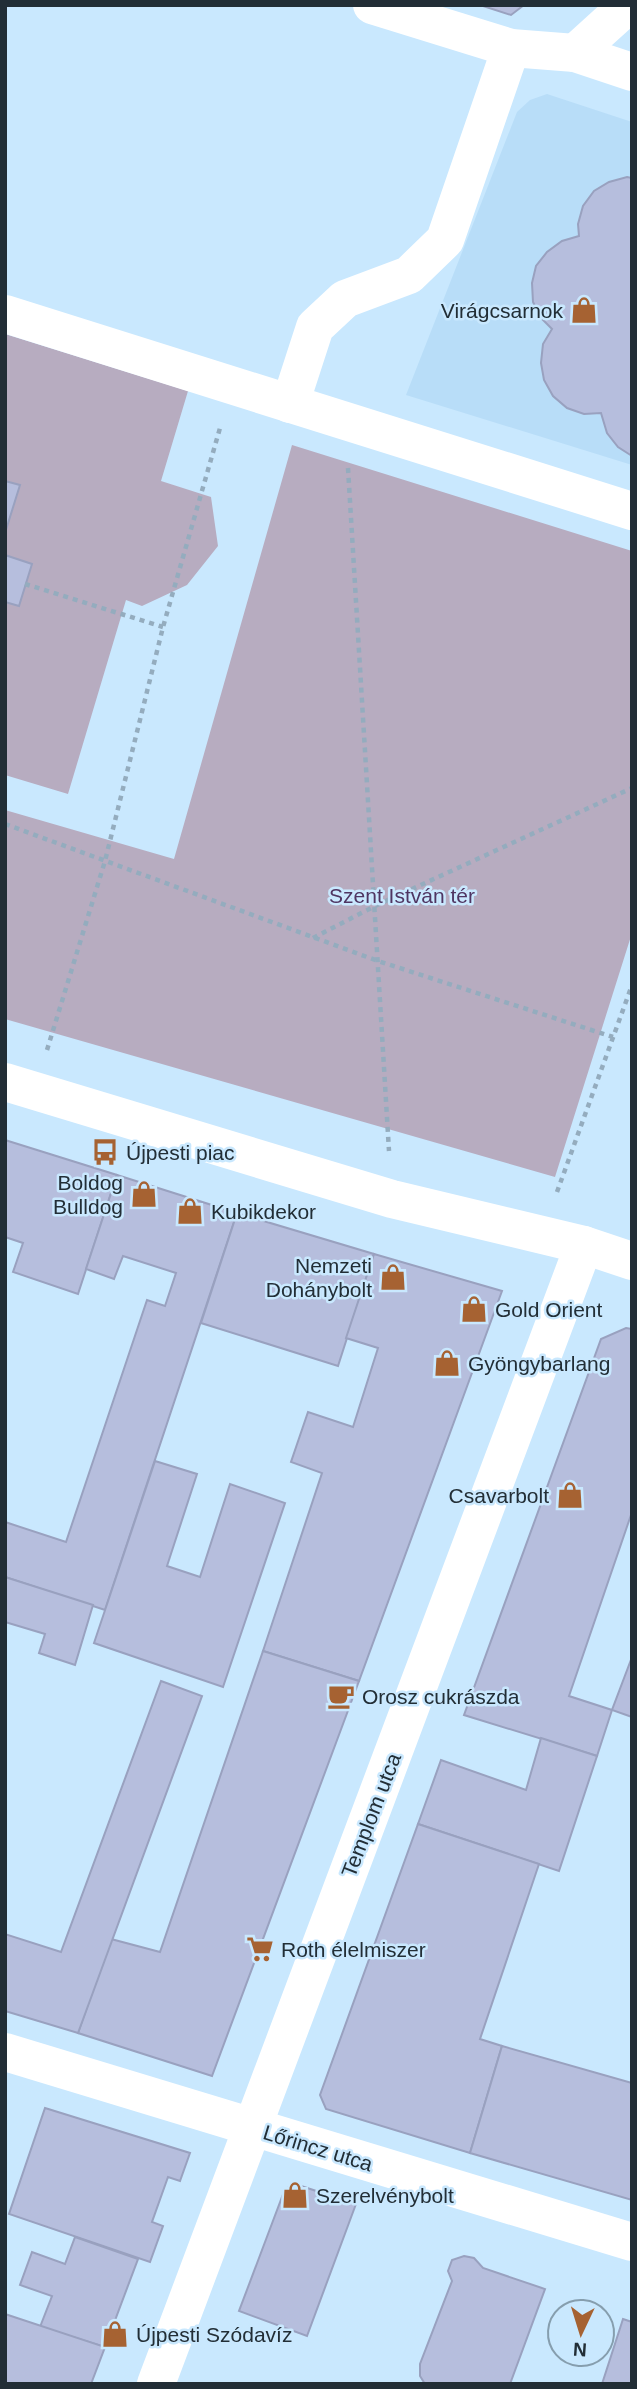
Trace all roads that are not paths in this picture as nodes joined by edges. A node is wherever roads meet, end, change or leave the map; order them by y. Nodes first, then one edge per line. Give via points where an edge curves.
1 (372, 5) edge
2 (628, 5) edge
3 (511, 48) junction
4 (575, 53) junction
5 (632, 72) edge
6 (5, 314) edge
7 (290, 404) junction
8 (632, 511) edge
9 (20, 1087) edge
10 (584, 1245) junction
11 (632, 1261) edge
12 (5, 2052) edge
13 (253, 2128) junction
14 (632, 2242) edge
15 (156, 2384) edge

1 - 3 street
2 - 4 street
3 - 4 street
3 - 7 street via 445,240 409,275 345,299 315,327
4 - 5 street
6 - 7 street
7 - 8 street
9 - 10 street via 392,1199
10 - 11 street
10 - 13 street, Templom utca
12 - 13 street, Lőrincz utca
13 - 14 street, Lőrincz utca
13 - 15 street, Templom utca

